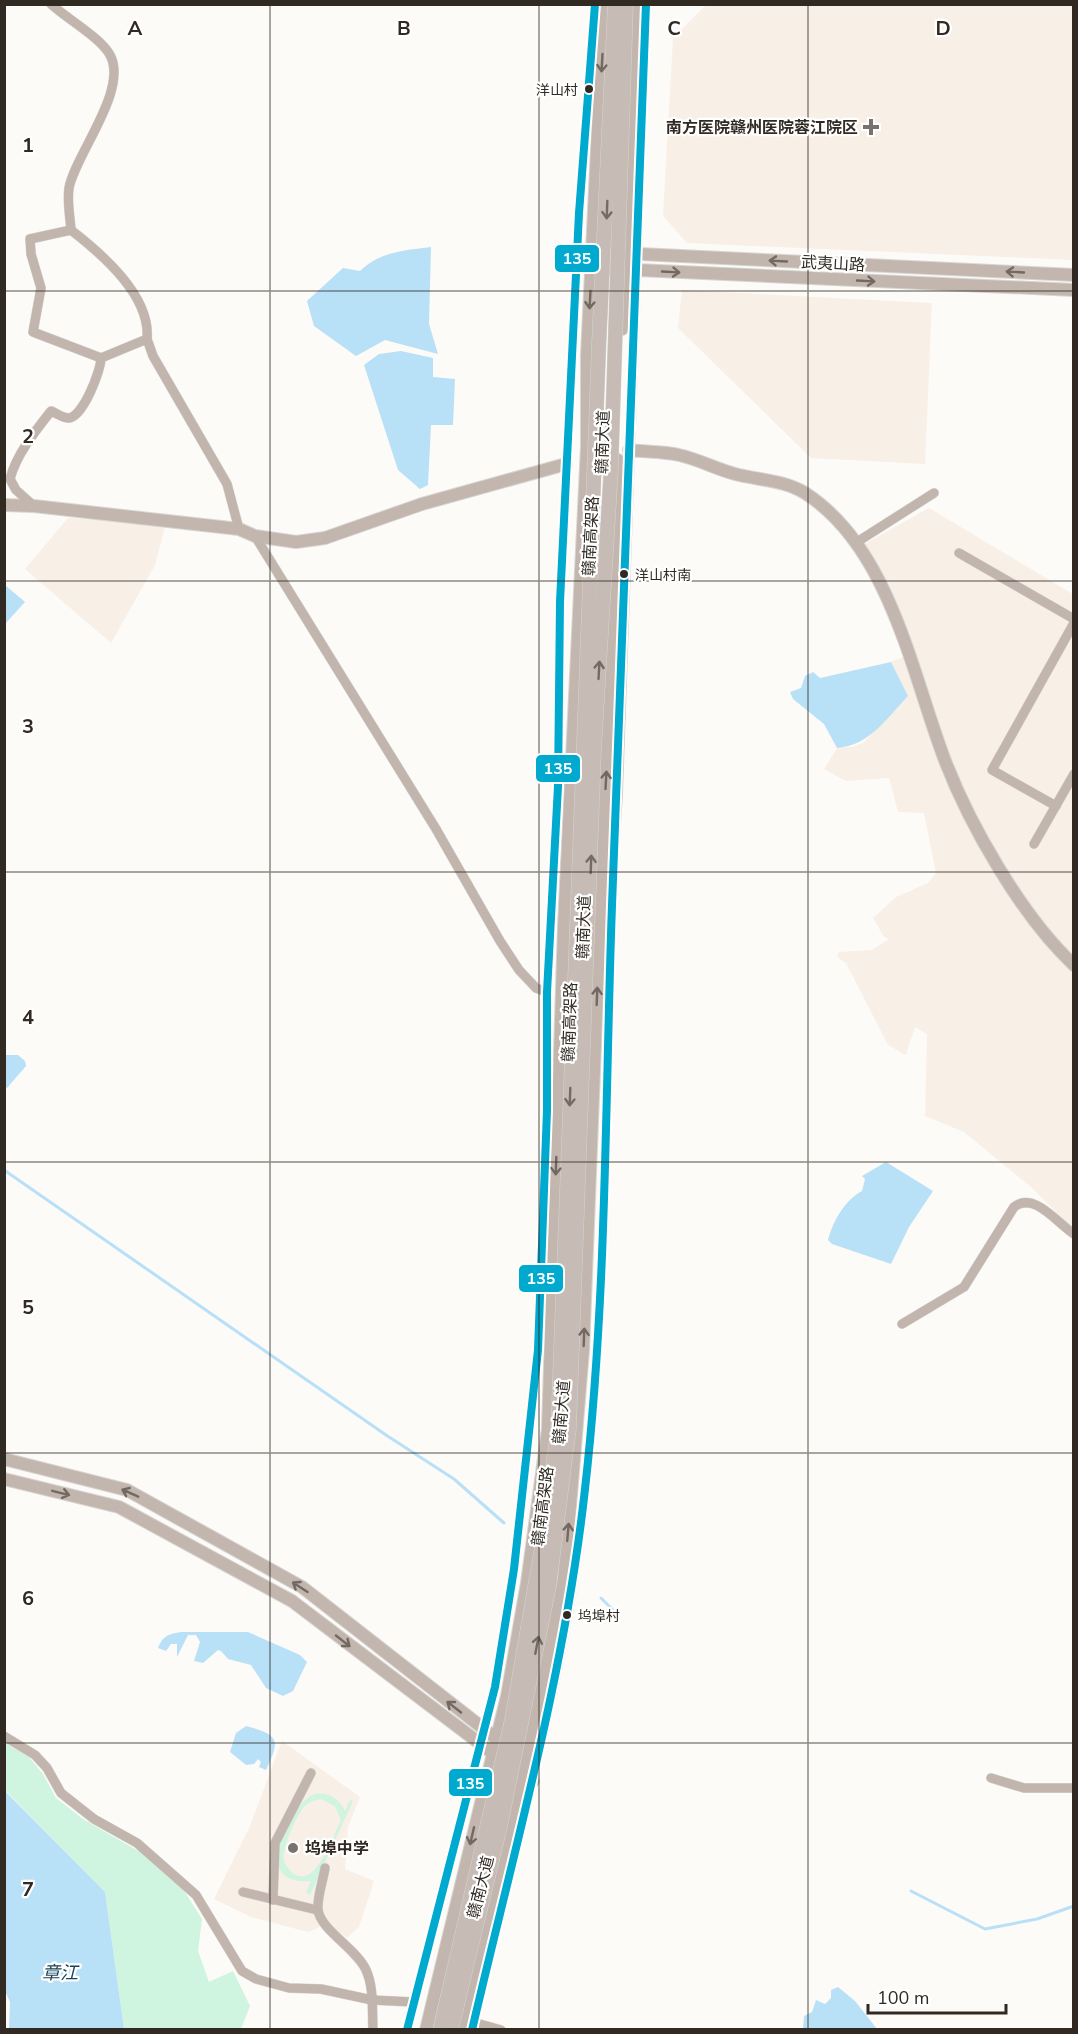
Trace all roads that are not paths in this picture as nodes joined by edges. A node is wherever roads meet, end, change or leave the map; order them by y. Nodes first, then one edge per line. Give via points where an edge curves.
1 (51, 4) edge
2 (596, 4) edge
3 (604, 4) edge
4 (615, 4) edge
5 (626, 4) edge
6 (637, 4) edge
7 (646, 4) edge
8 (636, 18) junction
9 (604, 19) junction
10 (71, 230) junction
11 (592, 252) junction
12 (631, 254) junction
13 (592, 268) junction
14 (630, 270) junction
15 (1074, 275) edge
16 (1074, 290) edge
17 (147, 339) junction
18 (587, 355) junction
19 (621, 355) junction
20 (101, 358) junction
21 (587, 446) junction
22 (624, 448) junction
23 (566, 464) junction
24 (934, 493) dead end
25 (4, 505) edge
26 (34, 506) junction
27 (239, 529) junction
28 (255, 536) junction
29 (857, 542) junction
30 (959, 553) dead end
31 (1074, 621) edge
32 (1074, 774) edge
33 (1056, 806) junction
34 (570, 825) junction
35 (604, 826) junction
36 (1034, 844) dead end
37 (600, 925) junction
38 (564, 926) junction
39 (1074, 965) edge
40 (547, 992) junction
41 (1074, 1234) edge
42 (902, 1324) dead end
43 (4, 1459) edge
44 (4, 1479) edge
45 (507, 1696) junction
46 (540, 1704) junction
47 (486, 1732) junction
48 (4, 1736) edge
49 (497, 1740) junction
50 (482, 1747) junction
51 (493, 1754) junction
52 (526, 1756) junction
53 (536, 1764) junction
54 (311, 1773) dead end
55 (522, 1774) junction
56 (990, 1778) dead end
57 (533, 1781) junction
58 (1074, 1788) edge
59 (478, 1809) junction
60 (514, 1819) junction
61 (325, 1868) dead end
62 (243, 1892) dead end
63 (273, 1900) junction
64 (317, 1910) junction
65 (372, 2000) junction
66 (411, 2007) junction
67 (467, 2025) edge
68 (373, 2030) edge
69 (406, 2030) edge
70 (426, 2030) edge
71 (440, 2030) edge
72 (451, 2030) edge
73 (501, 2030) edge

1 - 10 street via 103,46 112,61 109,95 69,188
2 - 23 street via 579,213
3 - 9 main road, 赣南大道
4 -> 71 highway, 赣南高架路, bridge via 558,1430 512,1719
72 -> 5 highway, 赣南高架路, bridge via 500,1827 549,1586 569,1428 594,750 611,469
6 - 8 main road, 赣南大道
7 - 12 street
8 - 9 main road
8 - 12 main road, 赣南大道
9 -> 11 main road, 赣南大道
10 - 17 street via 100,253 142,306 148,325
10 - 20 street via 30,239 41,288 33,332
11 - 12 main road, 武夷山路
11 - 13 main road, 赣南大道
12 - 14 main road, 赣南大道
15 -> 12 main road, 武夷山路
13 - 14 main road, 武夷山路
13 -> 18 main road, 赣南大道
14 -> 16 main road, 武夷山路
14 - 19 main road, 赣南大道
14 - 22 street
17 - 20 street
17 - 27 street via 227,484
18 - 19 main road
18 - 21 main road, 赣南大道
19 - 22 main road, 赣南大道
20 - 26 street via 101,369 74,417 51,411 12,470 12,484
21 - 22 main road
21 - 34 main road, 赣南大道
22 - 29 main road via 677,454 802,491 841,523
35 -> 22 main road, 赣南大道
22 - 53 street via 618,794 610,904 607,1100 596,1356 572,1589
23 - 28 main road via 422,504 325,538 296,542
23 - 40 street via 558,786
24 - 29 street
25 - 26 main road
26 - 27 main road
27 - 28 main road
28 - 40 street via 436,829 500,941 519,970 536,988
29 - 39 main road via 912,657 945,759 972,818 1028,911 1051,944
30 - 31 street
31 - 33 street via 992,770
32 - 33 street
33 - 36 street
34 - 35 main road
34 - 38 main road, 赣南大道
35 - 37 main road, 赣南大道
37 - 38 main road
46 -> 37 main road, 赣南大道 via 564,1579 583,1350
38 -> 45 main road, 赣南大道 via 548,1429
40 - 47 street via 538,1350 514,1569
41 - 42 street via 1043,1208 1029,1202 1019,1203 964,1287
47 -> 43 main road via 302,1587 127,1490
44 -> 50 main road via 119,1508 292,1601
45 - 46 main road
45 - 49 main road, 赣南大道
46 - 52 main road, 赣南大道
47 - 49 main road
47 - 50 street
48 - 65 street via 35,1755 61,1793 94,1819 137,1843 196,1895 242,1971 288,1988 321,1989
49 - 51 main road, 赣南大道
49 - 52 main road
50 - 51 main road
50 - 66 street
51 - 55 main road
51 - 59 main road, 赣南大道
52 - 53 main road
52 - 55 main road, 赣南大道
53 - 57 street
54 - 63 street via 275,1843
55 - 57 main road
55 - 60 main road, 赣南大道
56 - 58 street via 1024,1788
57 - 67 street
59 - 60 main road
59 -> 70 main road, 赣南大道
60 - 67 main road, 赣南大道
61 - 64 street
62 - 63 street
63 - 64 street
64 - 65 street via 324,1924 358,1956 367,1971
65 - 66 street
65 - 68 street
66 - 69 street
67 - 73 street

